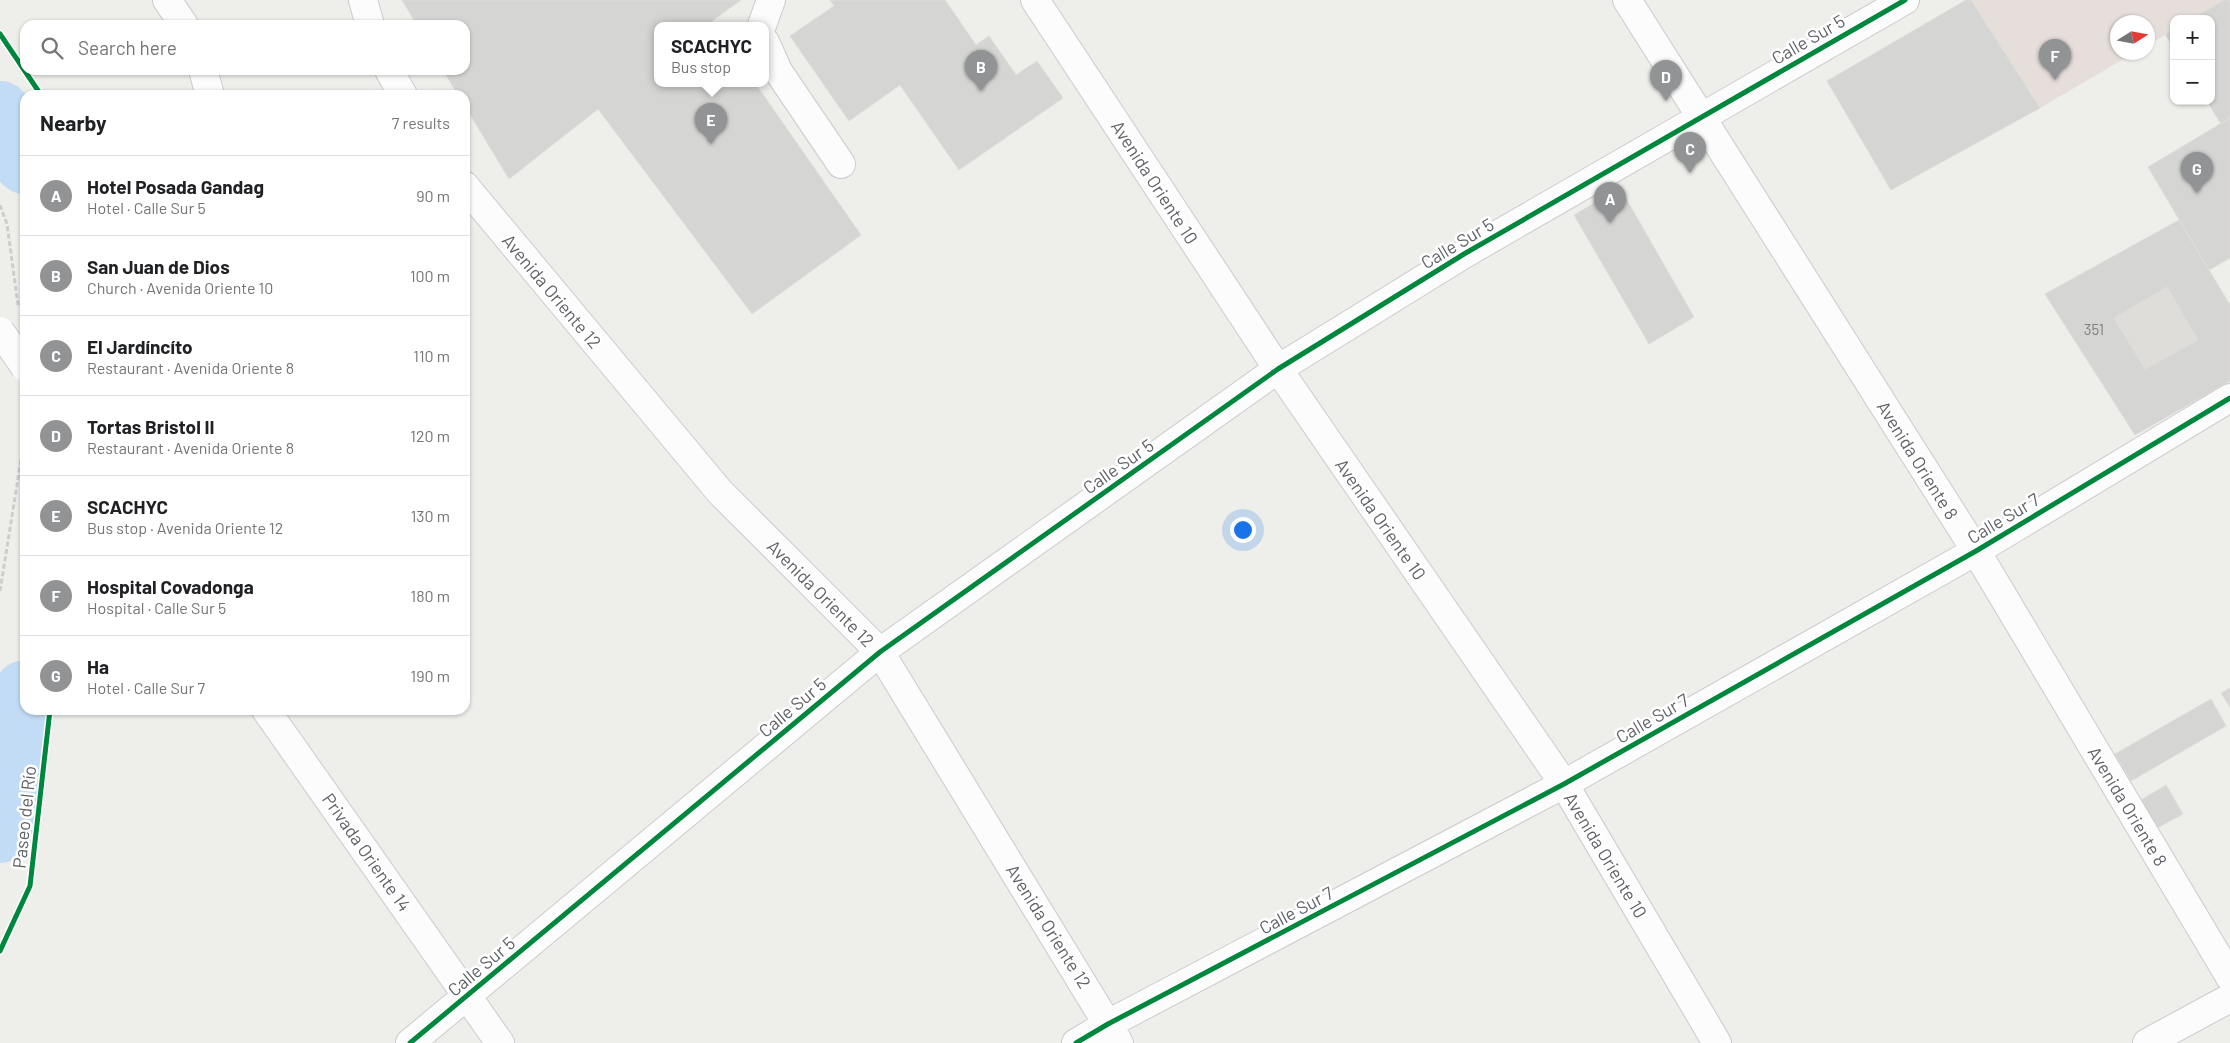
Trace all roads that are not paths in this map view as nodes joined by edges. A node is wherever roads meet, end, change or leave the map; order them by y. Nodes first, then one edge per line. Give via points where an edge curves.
1 (167, 0) edge
2 (363, 0) edge
3 (771, 0) edge
4 (1035, 0) edge
5 (1627, 0) edge
6 (1905, 0) edge
7 (181, 20) edge
8 (369, 20) edge
9 (763, 22) edge
10 (769, 51) edge
11 (204, 75) edge
12 (392, 75) edge
13 (209, 90) edge
14 (400, 90) edge
15 (1700, 117) junction
16 (840, 164) dead end
17 (470, 192) edge
18 (0, 331) edge
19 (20, 360) edge
20 (1278, 369) junction
21 (2230, 398) edge
22 (1976, 551) junction
23 (880, 652) junction
24 (270, 715) edge
25 (1564, 784) junction
26 (2230, 977) edge
27 (468, 995) junction
28 (2230, 998) edge
29 (1114, 1033) edge
30 (410, 1043) edge
31 (500, 1043) edge
32 (1076, 1043) edge
33 (1717, 1043) edge
34 (2147, 1043) edge

1 - 7 street
2 - 8 street
3 - 9 street
4 - 20 street, Avenida Oriente 10
5 - 15 street, Avenida Oriente 8
6 - 15 street, Calle Sur 5
10 - 16 street via 778,71
11 - 13 street
12 - 14 street
15 - 20 street, Calle Sur 5 via 1464,254
15 - 22 street, Avenida Oriente 8
17 - 23 street, Avenida Oriente 12 via 720,492
18 - 19 street, bridge
20 - 23 street, Calle Sur 5
20 - 25 street, Avenida Oriente 10
21 - 22 street, Calle Sur 7
22 - 25 street, Calle Sur 7
22 - 26 street, Avenida Oriente 8
23 - 27 street, Calle Sur 5
23 - 29 street, Avenida Oriente 12
24 - 27 street, Privada Oriente 14
25 - 29 street, Calle Sur 7
25 - 33 street, Avenida Oriente 10
27 - 30 street, Calle Sur 5
27 - 31 street, Privada Oriente 14
28 - 34 street
29 - 32 street, Calle Sur 7

